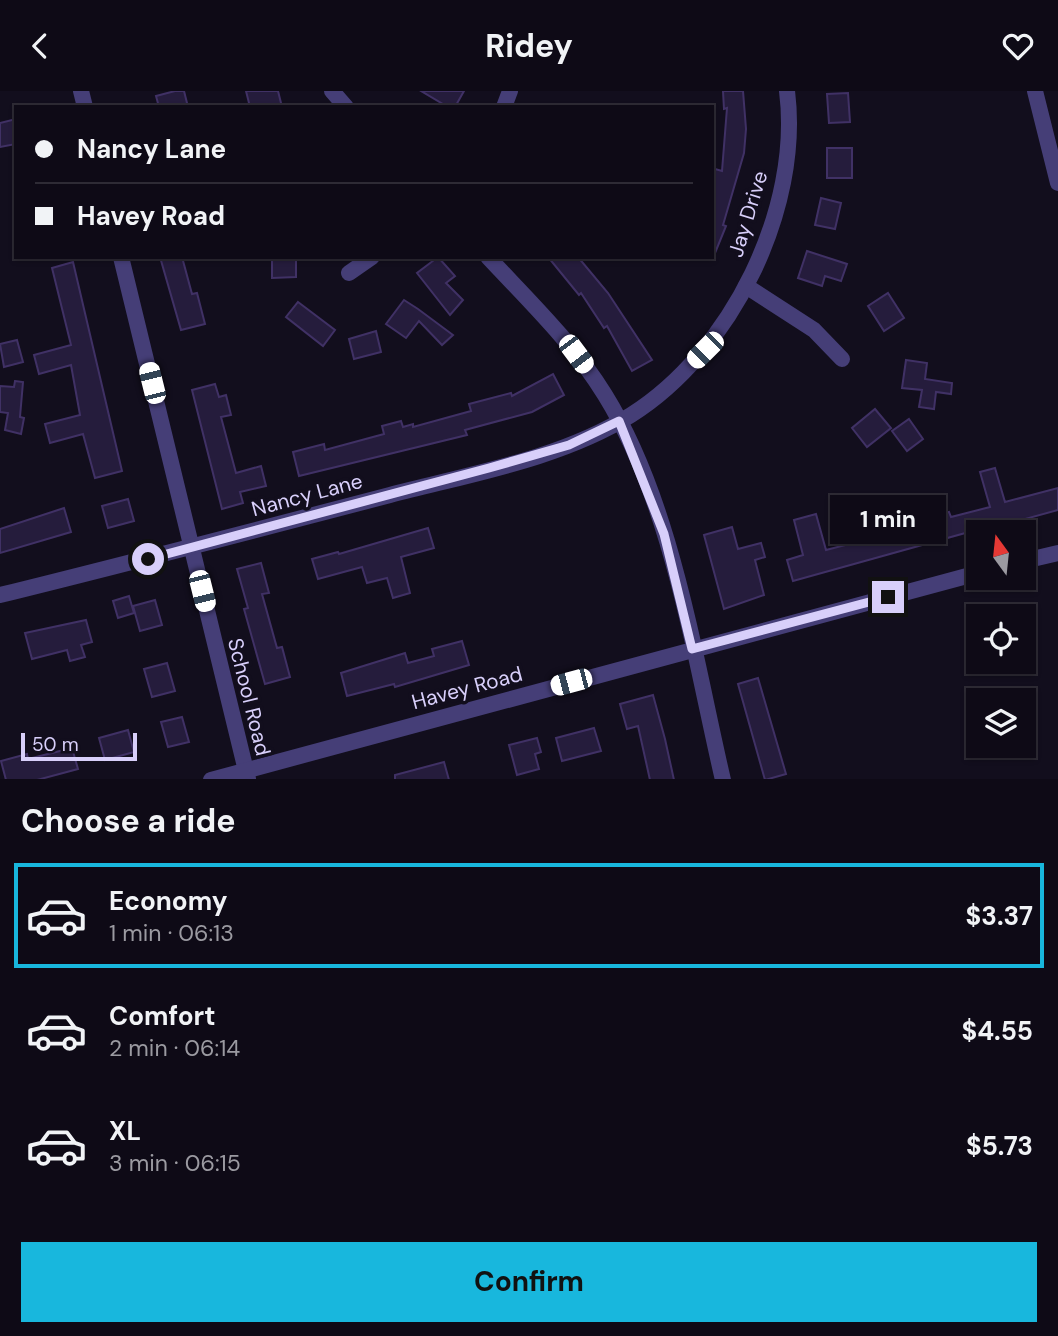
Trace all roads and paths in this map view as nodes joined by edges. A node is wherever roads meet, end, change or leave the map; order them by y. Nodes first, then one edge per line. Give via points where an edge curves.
1 (332, 91) edge
2 (787, 91) edge
3 (1035, 91) edge
4 (344, 105) edge
5 (1058, 183) edge
6 (121, 259) edge
7 (369, 259) edge
8 (490, 259) edge
9 (349, 273) dead end
10 (746, 286) junction
11 (842, 359) dead end
12 (619, 421) junction
13 (192, 548) junction
14 (1058, 552) edge
15 (1036, 558) edge
16 (966, 576) edge
17 (0, 595) edge
18 (692, 649) junction
19 (247, 774) edge
20 (211, 779) edge
21 (723, 779) edge

1 - 4 street
2 - 10 street, Jay Drive via 782,182 766,239
3 - 5 street
6 - 13 street, School Road
7 - 9 street
8 - 12 street via 561,334
10 - 11 street via 814,330
10 - 12 street, Jay Drive via 705,350 670,385
12 - 13 street, Nancy Lane via 569,445
12 - 18 street via 664,534
13 - 17 street, Nancy Lane
13 - 19 street, School Road
14 - 15 street
16 - 18 street, Havey Road
18 - 19 street, Havey Road
18 - 21 street
19 - 20 street, Havey Road

